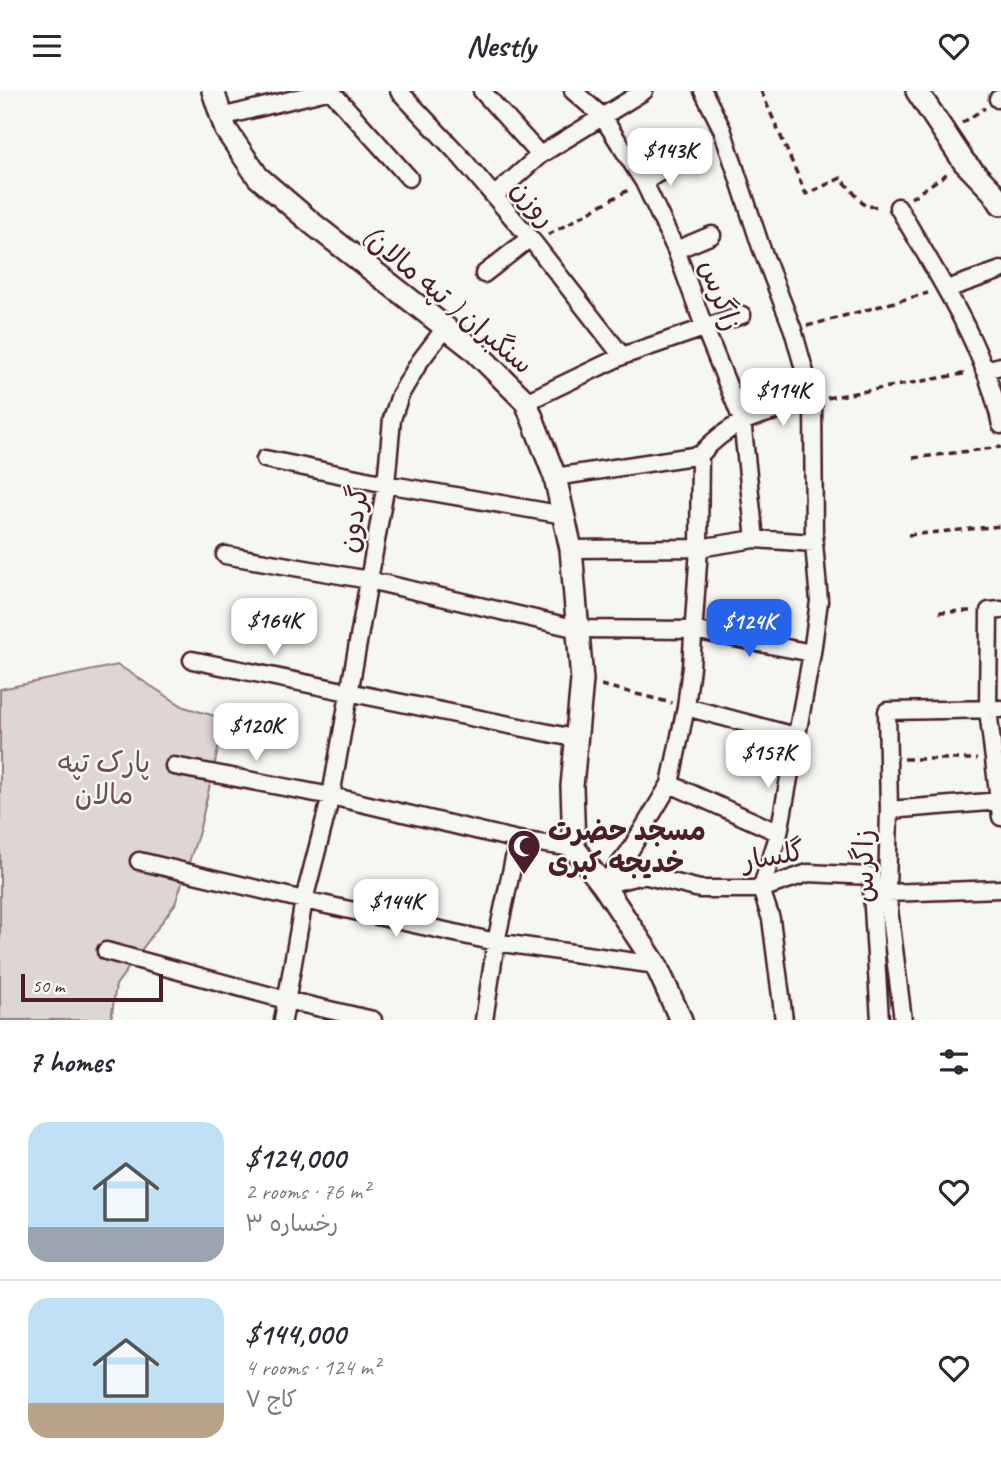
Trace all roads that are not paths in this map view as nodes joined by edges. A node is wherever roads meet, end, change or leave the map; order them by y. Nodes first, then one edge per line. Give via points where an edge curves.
1 (213, 91) edge
2 (329, 91) edge
3 (399, 91) edge
4 (482, 91) edge
5 (573, 91) edge
6 (644, 91) edge
7 (703, 91) edge
8 (917, 91) edge
9 (602, 116) junction
10 (221, 117) junction
11 (540, 155) junction
12 (676, 162) dead end
13 (409, 178) dead end
14 (644, 182) junction
15 (494, 196) junction
16 (1001, 205) edge
17 (898, 207) road end
18 (712, 235) dead end
19 (532, 240) junction
20 (676, 250) junction
21 (1001, 270) edge
22 (484, 274) dead end
23 (947, 289) junction
24 (743, 314) dead end
25 (445, 328) junction
26 (705, 329) junction
27 (622, 356) junction
28 (1001, 366) edge
29 (984, 370) junction
30 (813, 401) junction
31 (526, 402) junction
32 (742, 420) junction
33 (1001, 425) edge
34 (700, 455) junction
35 (265, 459) dead end
36 (555, 477) junction
37 (386, 484) junction
38 (564, 515) junction
39 (755, 538) junction
40 (814, 543) junction
41 (699, 548) junction
42 (571, 549) junction
43 (225, 555) dead end
44 (369, 580) junction
45 (995, 610) edge
46 (579, 629) junction
47 (693, 630) junction
48 (812, 653) junction
49 (192, 660) dead end
50 (349, 692) junction
51 (686, 706) junction
52 (995, 710) edge
53 (795, 736) junction
54 (578, 739) junction
55 (174, 766) dead end
56 (670, 784) junction
57 (331, 796) junction
58 (1000, 807) edge
59 (889, 810) junction
60 (779, 833) junction
61 (518, 840) junction
62 (574, 848) junction
63 (139, 861) dead end
64 (871, 876) joint
65 (603, 885) junction
66 (761, 889) junction
67 (1001, 889) edge
68 (887, 893) junction
69 (304, 900) junction
70 (496, 941) junction
71 (106, 951) dead end
72 (656, 965) junction
73 (286, 1000) junction
74 (283, 1020) edge
75 (373, 1020) edge
76 (484, 1020) edge
77 (681, 1020) edge
78 (783, 1020) edge
79 (880, 1020) edge
80 (902, 1020) edge

1 - 10 main road, سنگبران ( تپه مالان)
2 - 10 street
2 - 13 street
3 - 15 street, روزن
4 - 11 street
5 - 9 street, زاگرس
6 - 9 street
7 - 30 street via 722,129 793,330
8 - 16 main road via 964,162
9 - 11 street
9 - 14 street, زاگرس
10 - 25 main road, سنگبران ( تپه مالان) via 258,177
11 - 15 street
12 - 14 street
14 - 20 street, زاگرس
15 - 19 street, روزن
17 - 23 street
18 - 20 street
19 - 22 street
19 - 27 street, روزن
20 - 26 street, زاگرس
21 - 23 street
23 - 29 street
24 - 26 street
25 - 31 main road, سنگبران ( تپه مالان)
25 - 37 street, گردون via 400,395 392,419
26 - 27 street
26 - 32 street, زاگرس
27 - 31 street
28 - 29 street
29 - 33 street
30 - 32 street
30 - 40 street
31 - 36 main road, سنگبران ( تپه مالان)
32 - 34 street
32 - 39 street, زاگرس
34 - 36 street
34 - 41 street
35 - 37 street
36 - 38 main road, سنگبران ( تپه مالان)
37 - 38 street
37 - 44 street, گردون
38 - 42 main road, سنگبران ( تپه مالان)
39 - 40 street
39 - 41 street
40 - 48 street via 819,601
41 - 42 street
41 - 47 street
42 - 46 main road, سنگبران ( تپه مالان)
43 - 44 street
44 - 46 street
44 - 50 street, گردون
45 - 52 street
46 - 47 street
46 - 54 main road, سنگبران ( تپه مالان)
47 - 48 street
47 - 51 street
48 - 53 street
49 - 50 street
50 - 54 street
50 - 57 street, گردون
51 - 53 street
51 - 56 street
52 - 58 street
52 - 59 street, زاگرس via 887,711
53 - 60 street
54 - 62 main road, سنگبران ( تپه مالان) via 572,786
55 - 57 street
56 - 60 street
56 - 65 street
57 - 61 street
57 - 69 street, گردون
58 - 59 street
59 - 68 street, زاگرس
60 - 66 street
61 - 62 street
61 - 70 street
62 - 65 main road
63 - 69 street
64 - 66 street, گلسار via 808,873
64 - 79 street, زاگرس
65 - 66 street, گلسار via 643,875 701,889
65 - 72 main road
66 - 78 street via 771,919
67 - 68 street
68 - 80 street, زاگرس
69 - 70 street
69 - 73 street, گردون
70 - 72 street
70 - 76 street
71 - 73 street
72 - 77 main road
73 - 74 street, گردون
73 - 75 street

